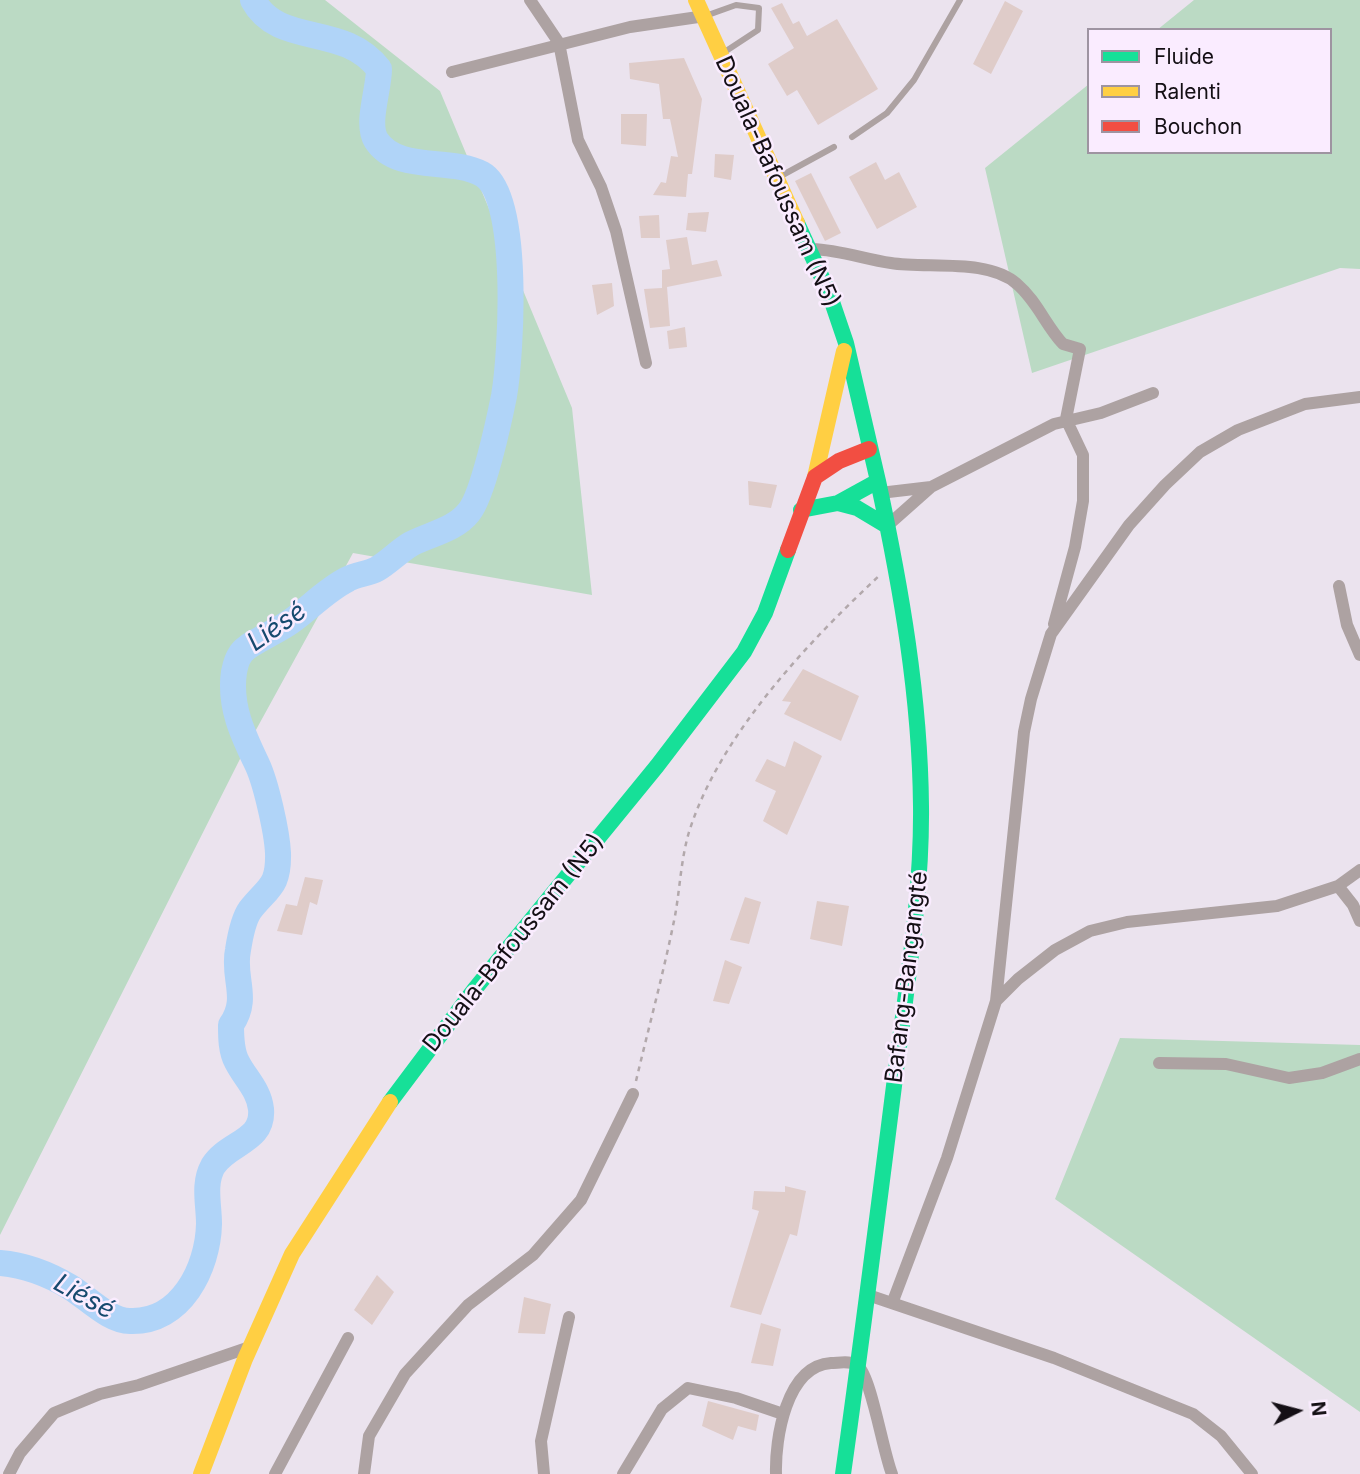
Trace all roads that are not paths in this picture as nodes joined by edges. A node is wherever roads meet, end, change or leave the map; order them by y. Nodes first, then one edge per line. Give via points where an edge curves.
1 (530, 0) edge
2 (696, 0) edge
3 (960, 0) edge
4 (705, 16) junction
5 (559, 43) junction
6 (721, 54) junction
7 (452, 72) dead end
8 (852, 137) dead end
9 (834, 147) dead end
10 (778, 178) junction
11 (811, 249) junction
12 (846, 343) junction
13 (646, 363) dead end
14 (1153, 393) dead end
15 (1360, 397) edge
16 (1066, 419) junction
17 (869, 449) junction
18 (815, 477) junction
19 (879, 487) junction
20 (931, 487) junction
21 (838, 503) junction
22 (801, 510) junction
23 (887, 526) junction
24 (1339, 586) dead end
25 (1051, 634) junction
26 (1360, 655) edge
27 (1360, 870) edge
28 (1338, 886) junction
29 (1360, 920) edge
30 (996, 1001) junction
31 (1360, 1059) edge
32 (1159, 1063) dead end
33 (633, 1094) road end
34 (868, 1295) junction
35 (893, 1301) junction
36 (569, 1317) dead end
37 (348, 1338) dead end
38 (250, 1347) junction
39 (858, 1366) junction
40 (783, 1414) junction
41 (9, 1474) edge
42 (201, 1474) edge
43 (275, 1474) edge
44 (363, 1474) edge
45 (544, 1474) edge
46 (622, 1474) edge
47 (776, 1474) edge
48 (844, 1474) edge
49 (892, 1474) edge
50 (1252, 1474) edge

1 - 5 street
2 - 4 main road, Douala-Bafoussam (N5)
3 - 8 lane via 914,80 887,113
4 - 5 street
4 - 6 main road, Douala-Bafoussam (N5)
4 - 6 lane via 736,5 759,8 758,30
5 - 7 street
5 - 13 street via 578,140 616,231
6 - 10 main road, Douala-Bafoussam (N5)
9 - 10 lane
10 - 11 main road, Douala-Bafoussam (N5)
11 - 12 main road, Douala-Bafoussam (N5)
11 - 16 street via 905,265 957,266 1016,282 1063,344 1081,350
12 - 17 main road, Douala-Bafoussam (N5)
12 - 18 main road, Douala-Bafoussam (N5)
14 - 16 street via 1101,413
15 - 25 street via 1305,404 1238,430 1200,452 1129,525
16 - 20 street
16 - 25 street via 1083,455 1084,479 1074,547
17 - 18 main road
17 - 19 main road, Douala-Bafoussam (N5)
18 - 22 main road, Douala-Bafoussam (N5)
19 - 20 street
19 - 21 main road
19 - 23 main road, Bafang-Bangangté
20 - 23 street
21 - 22 main road
21 - 23 main road via 857,508
22 - 38 main road, Douala-Bafoussam (N5) via 765,613 744,652 394,1096 292,1254
23 - 34 main road, Bafang-Bangangté via 919,748 920,859
24 - 26 street via 1346,625
25 - 30 street via 1024,732
27 - 28 street
28 - 29 street
28 - 30 street via 1277,906 1127,922 1090,931 1047,956
30 - 35 street via 947,1158
31 - 32 street via 1322,1073 1289,1078 1226,1064
33 - 44 street via 581,1199 533,1255 468,1305 405,1374 369,1436
34 - 35 street
34 - 39 main road, Bafang-Bangangté
35 - 50 street via 1193,1414 1221,1436
36 - 45 street via 541,1441
37 - 43 street
38 - 41 street via 54,1413 20,1452
38 - 42 main road, Douala-Bafoussam (N5)
39 - 40 street via 824,1363 808,1370
39 - 48 main road, Bafang-Bangangté
39 - 49 street via 867,1380
40 - 46 street via 688,1388 662,1409
40 - 47 street

